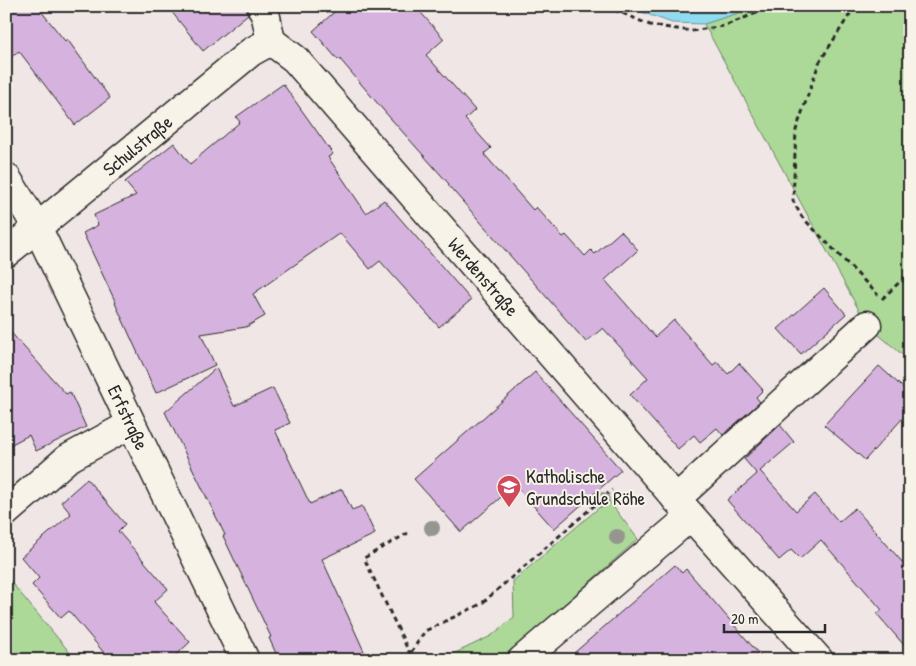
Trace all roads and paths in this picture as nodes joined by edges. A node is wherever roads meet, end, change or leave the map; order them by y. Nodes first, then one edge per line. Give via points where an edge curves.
1 (261, 6) edge
2 (606, 6) edge
3 (774, 6) edge
4 (855, 6) edge
5 (271, 42) junction
6 (6, 177) edge
7 (37, 227) junction
8 (6, 252) edge
9 (910, 272) edge
10 (902, 280) junction
11 (910, 287) edge
12 (867, 325) dead end
13 (131, 424) junction
14 (612, 490) dead end
15 (684, 508) junction
16 (6, 512) edge
17 (408, 533) dead end
18 (410, 654) junction
19 (245, 660) edge
20 (406, 660) edge
21 (522, 660) edge
22 (819, 660) edge

1 - 5 street
2 - 3 path via 650,25 691,31 724,26
4 - 10 path via 819,62 796,130 793,201 802,217 882,299
5 - 7 street, Schulstraße via 251,52
5 - 15 street, Werdenstraße via 295,59
6 - 7 street, Erfstraße
7 - 8 street, Schulstraße
7 - 13 street, Erfstraße
9 - 10 path
10 - 11 path
12 - 15 street
13 - 16 street via 67,459
13 - 19 street, Erfstraße
14 - 18 path via 481,604 425,631
15 - 21 street
15 - 22 street, Werdenstraße
17 - 18 path via 364,558
18 - 20 path

